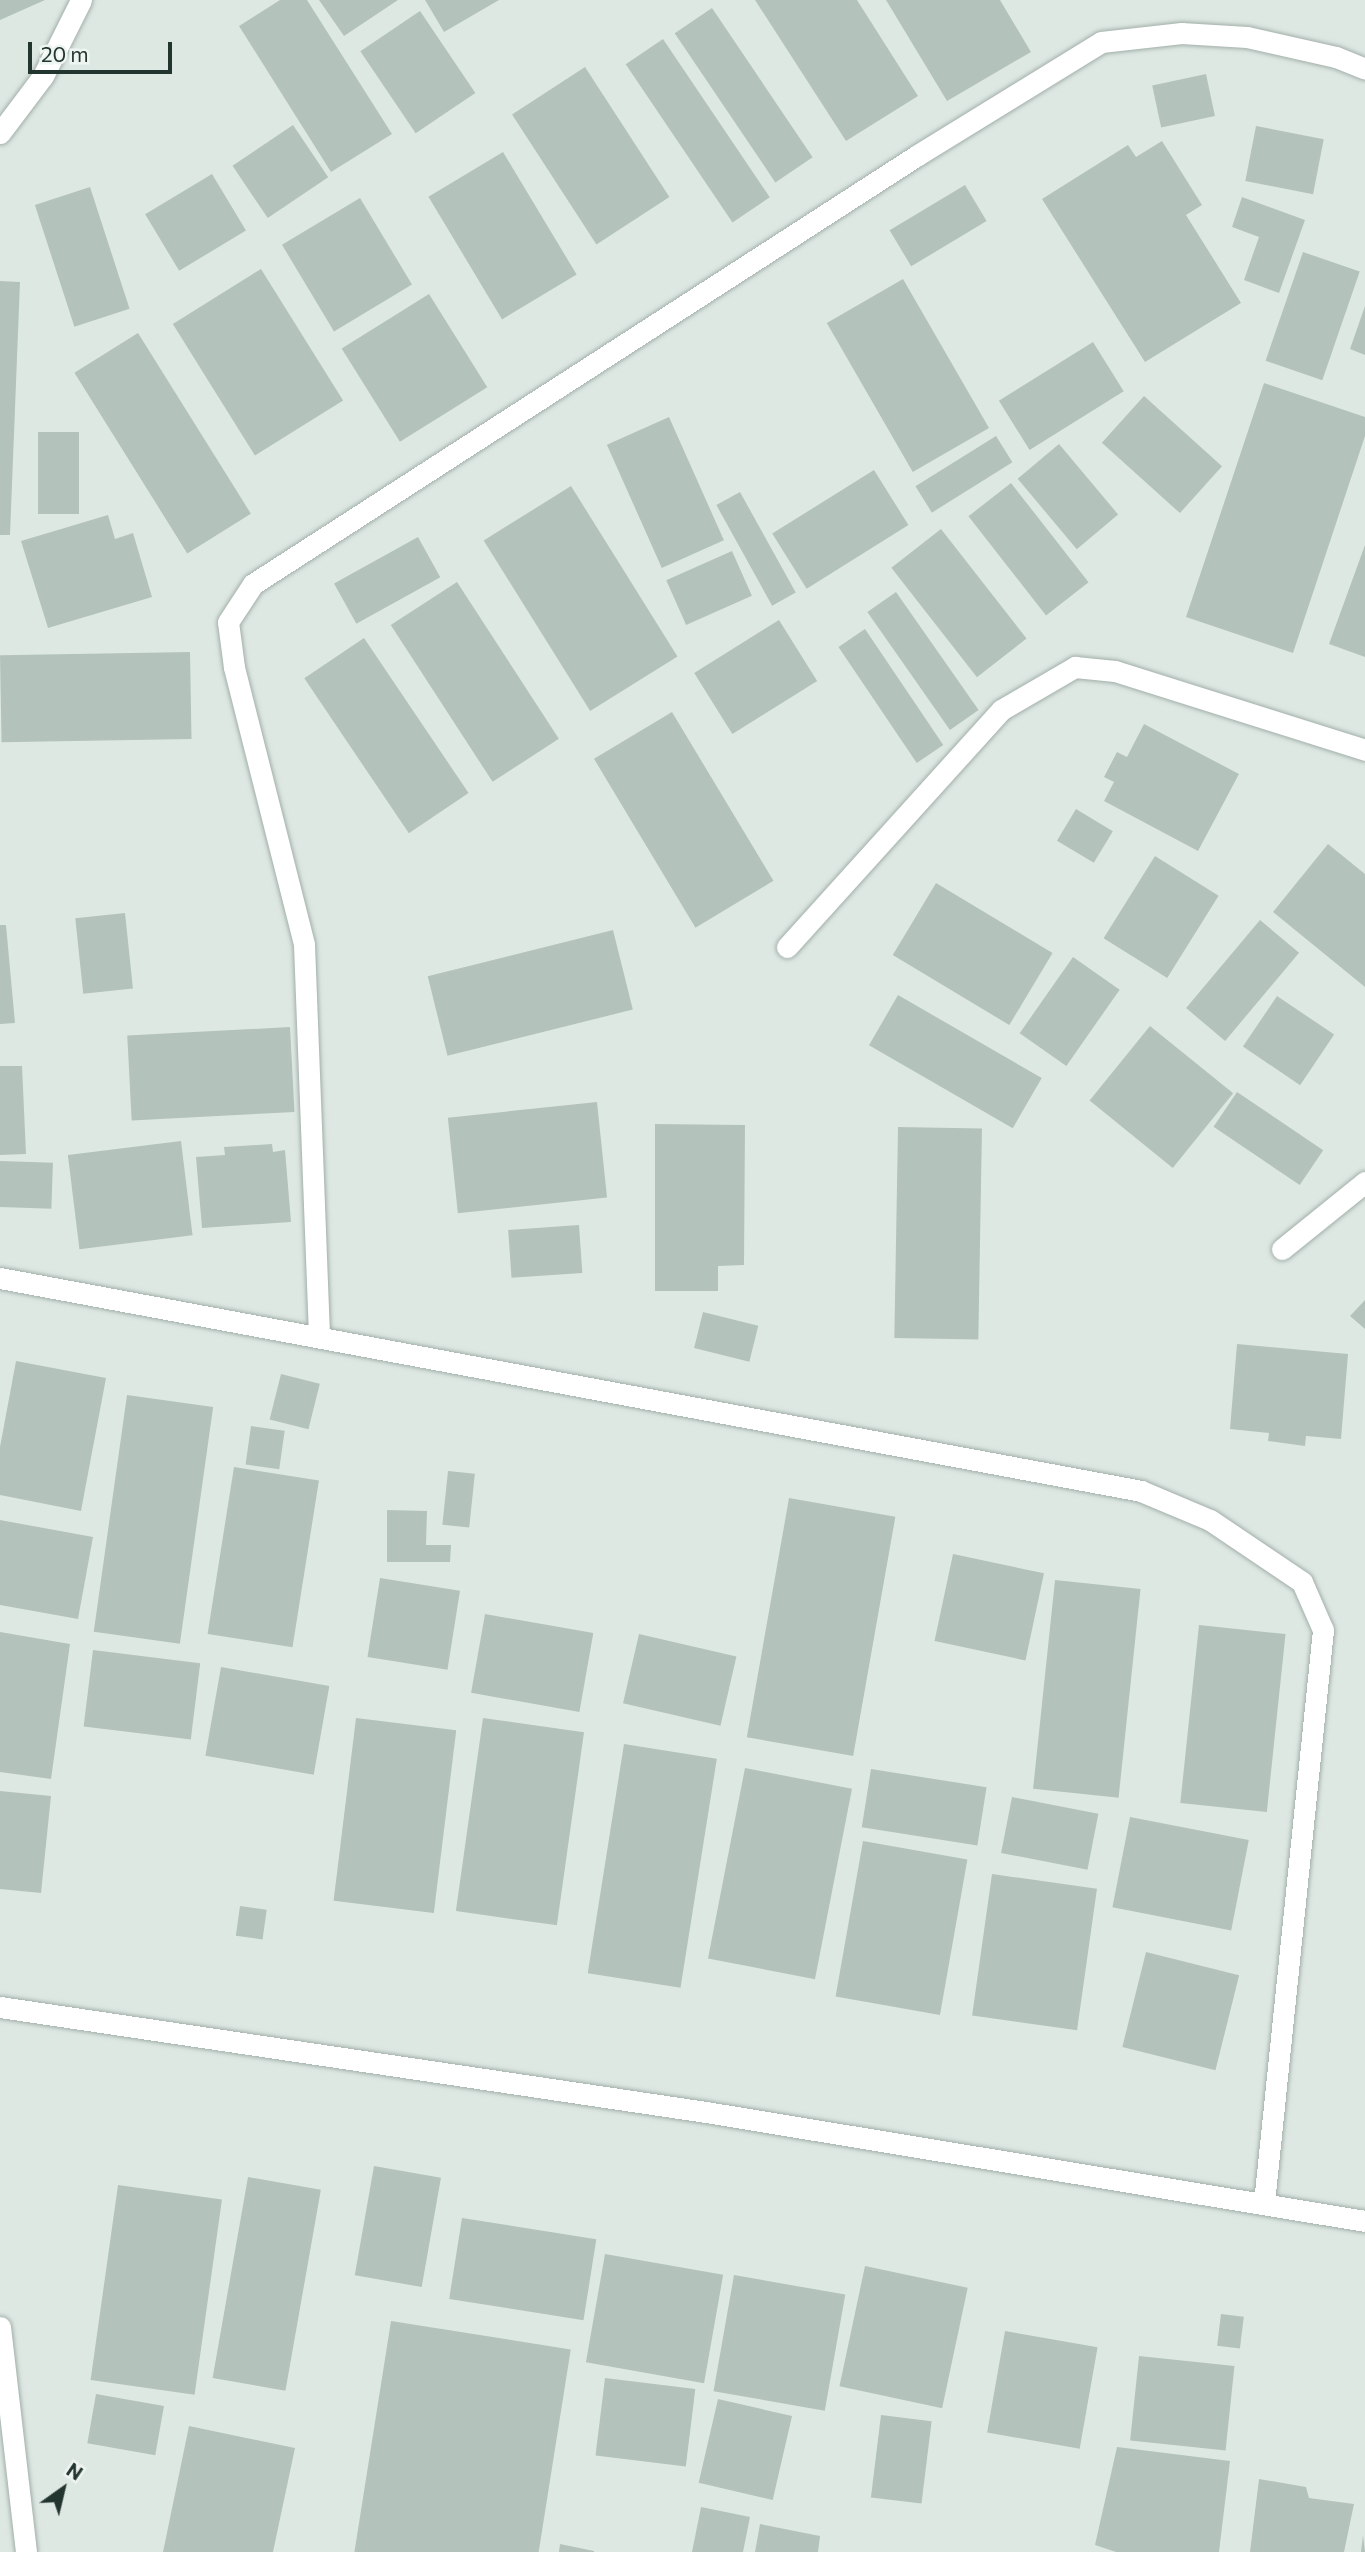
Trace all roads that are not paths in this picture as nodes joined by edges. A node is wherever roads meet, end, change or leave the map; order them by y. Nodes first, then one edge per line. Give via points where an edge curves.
1 (81, 0) edge
2 (1365, 69) edge
3 (0, 134) edge
4 (1365, 750) edge
5 (787, 947) dead end
6 (1365, 1182) edge
7 (1282, 1250) dead end
8 (0, 1278) edge
9 (319, 1335) junction
10 (0, 2007) edge
11 (1264, 2203) junction
12 (1365, 2221) edge
13 (0, 2327) edge
14 (26, 2552) edge

1 - 3 street via 43,76
2 - 9 street via 1336,57 1247,37 1181,33 1101,42 916,156 253,584 228,622 234,667 304,944
4 - 5 street via 1115,671 1075,667 1000,710
6 - 7 street
8 - 9 street
9 - 11 street via 1141,1491 1210,1520 1302,1582 1323,1630
10 - 11 street via 706,2112
11 - 12 street
13 - 14 street

